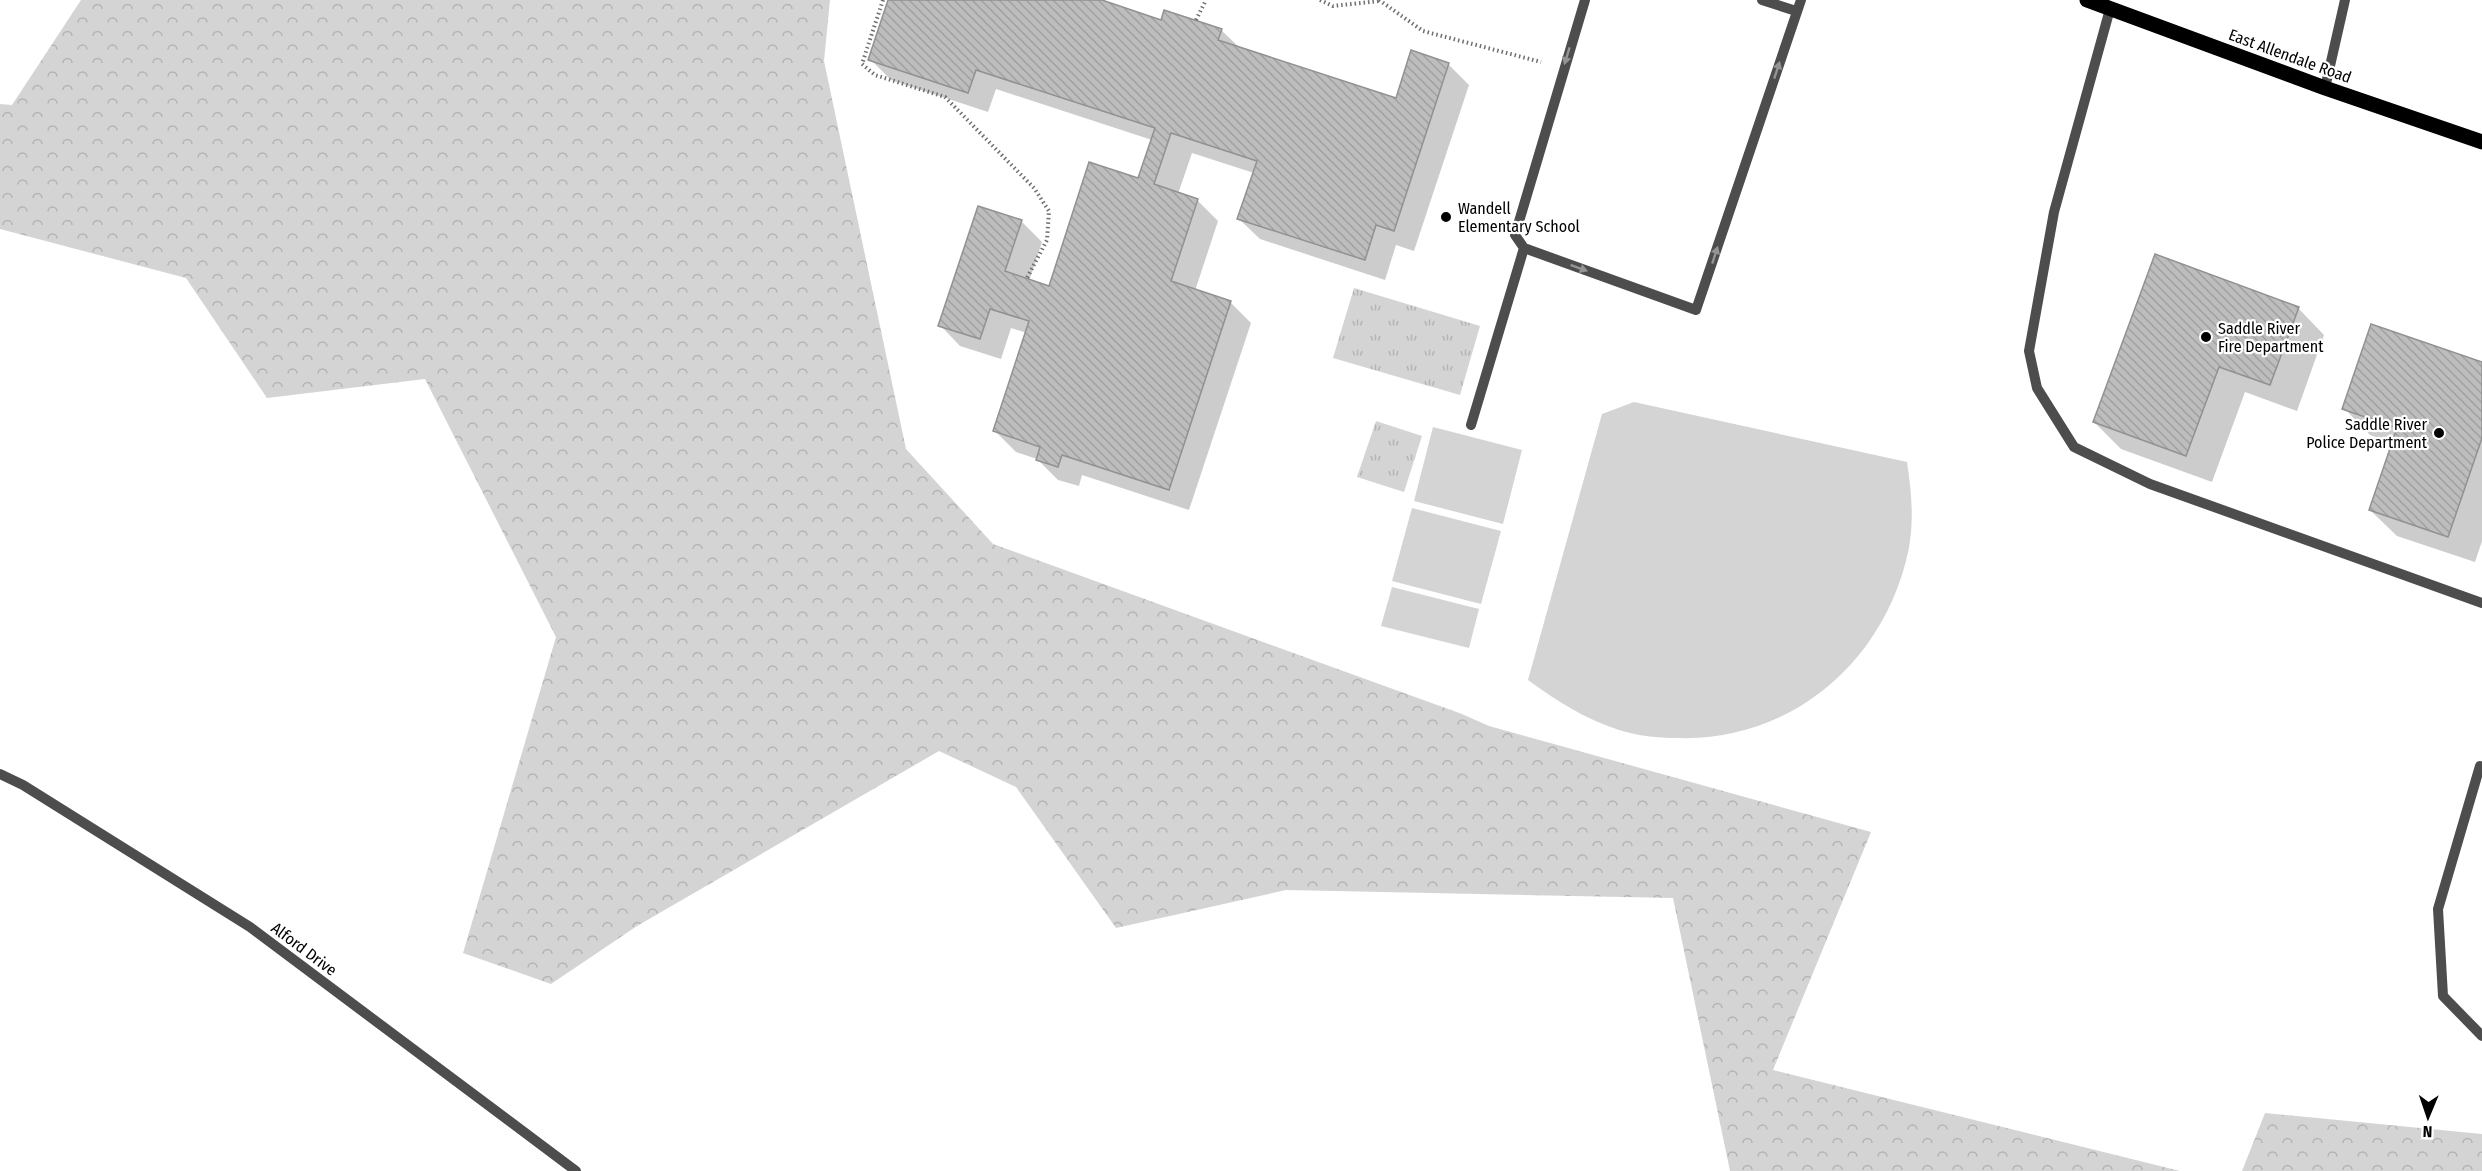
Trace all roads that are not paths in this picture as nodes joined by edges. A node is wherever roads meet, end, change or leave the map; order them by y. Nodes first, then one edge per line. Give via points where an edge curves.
1 (1585, 0) edge
2 (1762, 0) edge
3 (1801, 0) edge
4 (2087, 0) edge
5 (2345, 0) edge
6 (2110, 9) junction
7 (1796, 11) junction
8 (2325, 88) junction
9 (2482, 142) edge
10 (1524, 248) junction
11 (1471, 425) dead end
12 (2482, 603) edge
13 (2480, 766) dead end
14 (0, 774) edge
15 (2482, 1036) edge
16 (576, 1171) edge

1 -> 10 street via 1515,235
2 - 7 street
3 - 7 street
4 - 6 main road, East Allendale Road
5 - 8 street
6 - 8 main road, East Allendale Road
6 - 12 street via 2054,212 2029,351 2037,388 2074,447 2150,484
10 -> 7 street via 1696,310
8 - 9 main road, East Allendale Road
10 - 11 street
13 - 15 street via 2438,909 2443,996
14 - 16 street, Alford Drive via 250,927

